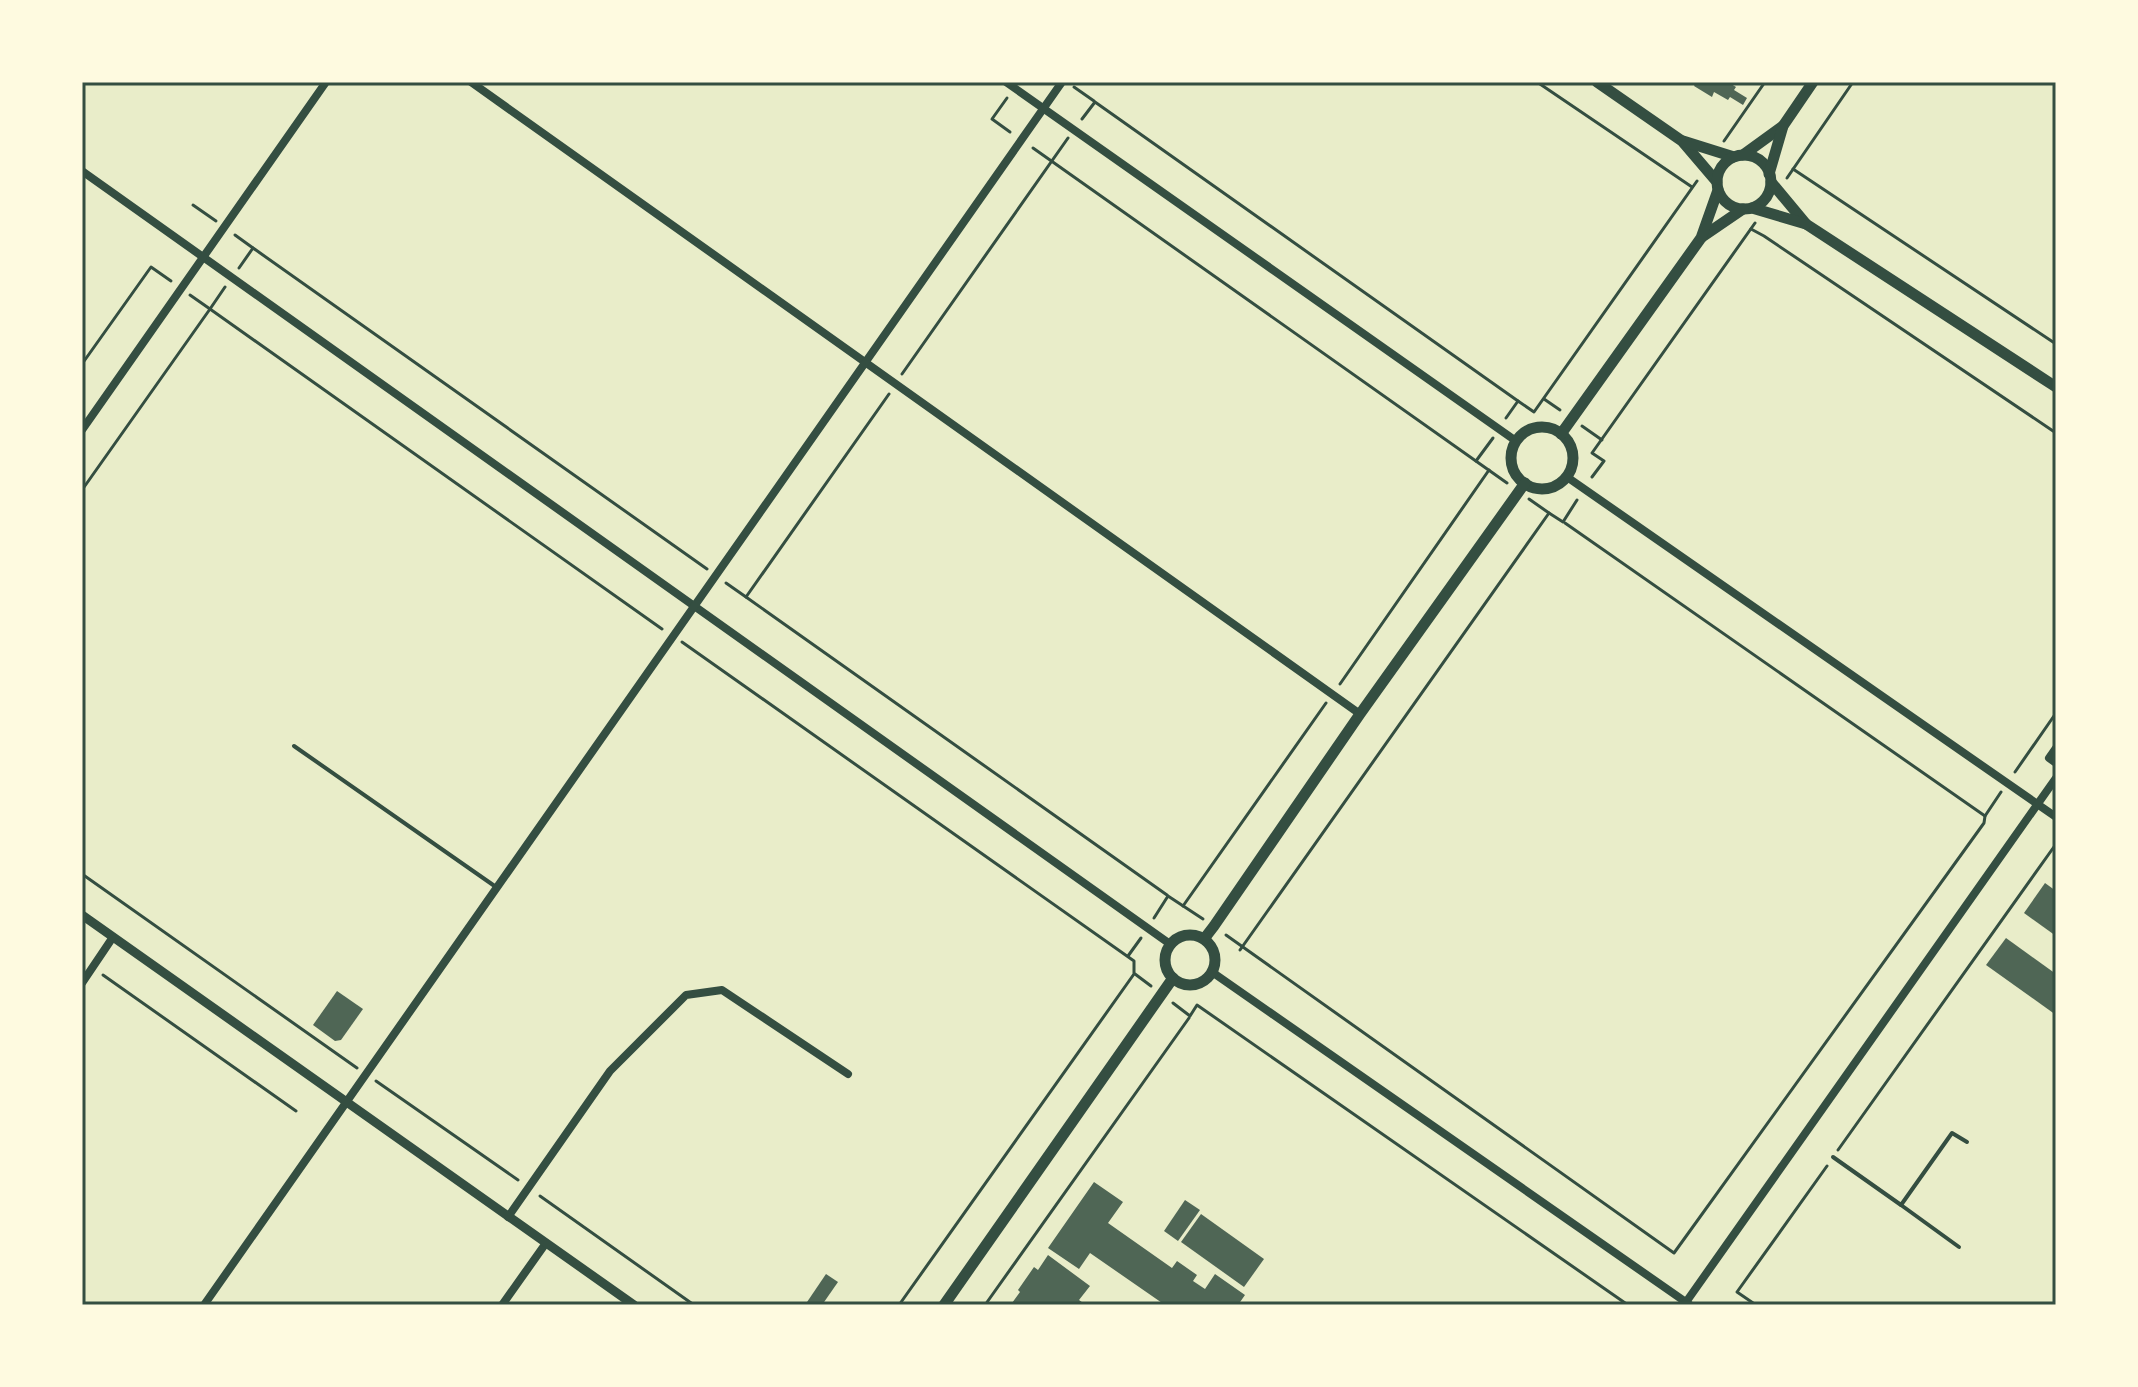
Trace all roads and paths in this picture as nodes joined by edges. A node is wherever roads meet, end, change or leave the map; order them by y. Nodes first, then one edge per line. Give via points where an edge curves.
1 (326, 82) edge
2 (471, 82) edge
3 (1006, 82) edge
4 (1065, 82) edge
5 (1537, 82) edge
6 (1597, 82) edge
7 (1765, 82) edge
8 (1813, 82) edge
9 (1853, 82) edge
10 (1014, 88) junction
11 (1095, 102) junction
12 (1044, 109) junction
13 (1783, 126) junction
14 (1074, 130) junction
15 (1022, 140) junction
16 (1682, 141) junction
17 (1717, 152) junction
18 (1739, 156) junction
19 (1051, 161) junction
20 (1705, 169) junction
21 (1793, 169) junction
22 (82, 171) edge
23 (1773, 182) junction
24 (1717, 186) junction
25 (1692, 187) junction
26 (1753, 210) junction
27 (1806, 224) junction
28 (1751, 229) junction
29 (1701, 238) junction
30 (204, 257) junction
31 (151, 267) dead end
32 (210, 309) dead end
33 (2056, 344) edge
34 (867, 363) junction
35 (82, 364) edge
36 (896, 383) junction
37 (2056, 387) edge
38 (1518, 401) dead end
39 (1534, 412) dead end
40 (82, 430) edge
41 (2056, 433) edge
42 (1561, 434) junction
43 (1516, 441) junction
44 (1567, 477) junction
45 (1522, 488) junction
46 (1584, 489) junction
47 (82, 490) edge
48 (1549, 513) junction
49 (1563, 522) junction
50 (687, 555) dead end
51 (716, 575) junction
52 (746, 597) junction
53 (695, 606) junction
54 (644, 616) dead end
55 (673, 636) junction
56 (2056, 713) edge
57 (1360, 714) junction
58 (294, 746) dead end
59 (2056, 748) edge
60 (2056, 763) edge
61 (2056, 778) edge
62 (2007, 783) junction
63 (2038, 804) junction
64 (2055, 813) edge
65 (1985, 816) junction
66 (2056, 844) edge
67 (82, 874) edge
68 (498, 888) junction
69 (1168, 896) junction
70 (82, 915) edge
71 (1214, 926) junction
72 (1148, 928) junction
73 (113, 937) junction
74 (1204, 939) junction
75 (1170, 944) junction
76 (1241, 948) junction
77 (1128, 956) junction
78 (93, 967) junction
79 (1212, 972) junction
80 (1134, 974) junction
81 (1173, 978) junction
82 (82, 983) edge
83 (1163, 994) junction
84 (1190, 1016) junction
85 (848, 1074) dead end
86 (367, 1075) junction
87 (347, 1102) junction
88 (296, 1111) dead end
89 (1967, 1142) dead end
90 (1833, 1157) junction
91 (529, 1187) junction
92 (1901, 1205) junction
93 (508, 1217) junction
94 (546, 1243) junction
95 (1959, 1247) dead end
96 (1687, 1304) edge
97 (204, 1305) edge
98 (502, 1305) edge
99 (634, 1305) edge
100 (694, 1305) edge
101 (899, 1305) edge
102 (944, 1305) edge
103 (985, 1305) edge
104 (1628, 1305) edge
105 (1756, 1305) edge

1 - 30 street
2 - 34 street
3 - 10 street
4 - 11 path
4 - 12 street
5 - 25 path
6 - 16 main road
7 - 17 path
8 - 13 main road
9 - 21 path
10 - 12 street
10 - 15 path via 992,119
11 - 14 path
11 - 38 path
12 - 14 street
12 - 15 street
13 - 18 main road
13 - 23 main road
14 - 19 path
14 - 43 street
15 - 19 path
15 - 34 street
16 - 17 main road
16 - 20 main road
17 - 18 main road
18 - 23 main road via 1760,160
18 - 24 main road via 1721,167
19 - 36 path
19 - 45 path
20 - 24 main road
20 - 25 path
21 - 23 path
21 - 33 path
22 - 30 street
23 - 26 main road
23 - 27 main road
24 - 26 main road via 1726,203
24 - 29 main road
25 - 39 path
26 - 27 main road
26 - 28 path
26 - 29 main road
27 - 37 main road
28 - 41 path
28 - 46 path via 1592,453 1604,461
29 - 42 main road
30 - 40 street
30 - 53 street
31 - 35 path
32 - 47 path
34 - 36 street
34 - 51 street
36 - 52 path
36 - 57 street
42 - 43 main road via 1537,427
42 - 44 main road via 1573,454
43 - 45 main road via 1512,464
44 - 45 main road via 1547,488
44 - 46 street
45 - 48 path
45 - 57 main road
46 - 49 path
46 - 62 street
48 - 49 path
48 - 76 path
49 - 65 path
50 - 51 path
51 - 52 path
51 - 53 street
52 - 69 path
53 - 55 street
53 - 72 street
54 - 55 path
55 - 68 street
55 - 77 path
56 - 62 path
57 - 71 main road
58 - 68 lane
59 - 60 street via 2049,758
61 - 63 street
62 - 63 street
62 - 65 path
63 - 64 street
63 - 96 street
65 - 76 path via 1674,1253
66 - 90 path
67 - 86 path
68 - 86 street
69 - 71 path
69 - 72 path
70 - 73 street
71 - 74 main road
71 - 76 path
72 - 75 street
72 - 77 path
73 - 78 street
73 - 87 street
74 - 75 main road via 1186,935
74 - 79 main road via 1214,954
75 - 81 main road via 1165,961
77 - 80 path via 1134,961
78 - 82 street
78 - 88 path
79 - 81 main road via 1198,983
79 - 96 street
80 - 83 path
80 - 101 path
81 - 83 main road
83 - 84 path
83 - 102 main road
84 - 103 path
84 - 104 path via 1197,1005
85 - 91 street via 722,990 686,995 610,1071
86 - 87 street
86 - 91 path
87 - 93 street
87 - 97 street
89 - 92 lane via 1952,1133
90 - 92 lane
90 - 105 path via 1737,1292
91 - 93 street
91 - 100 path
92 - 95 lane
93 - 94 street
94 - 98 street
94 - 99 street

